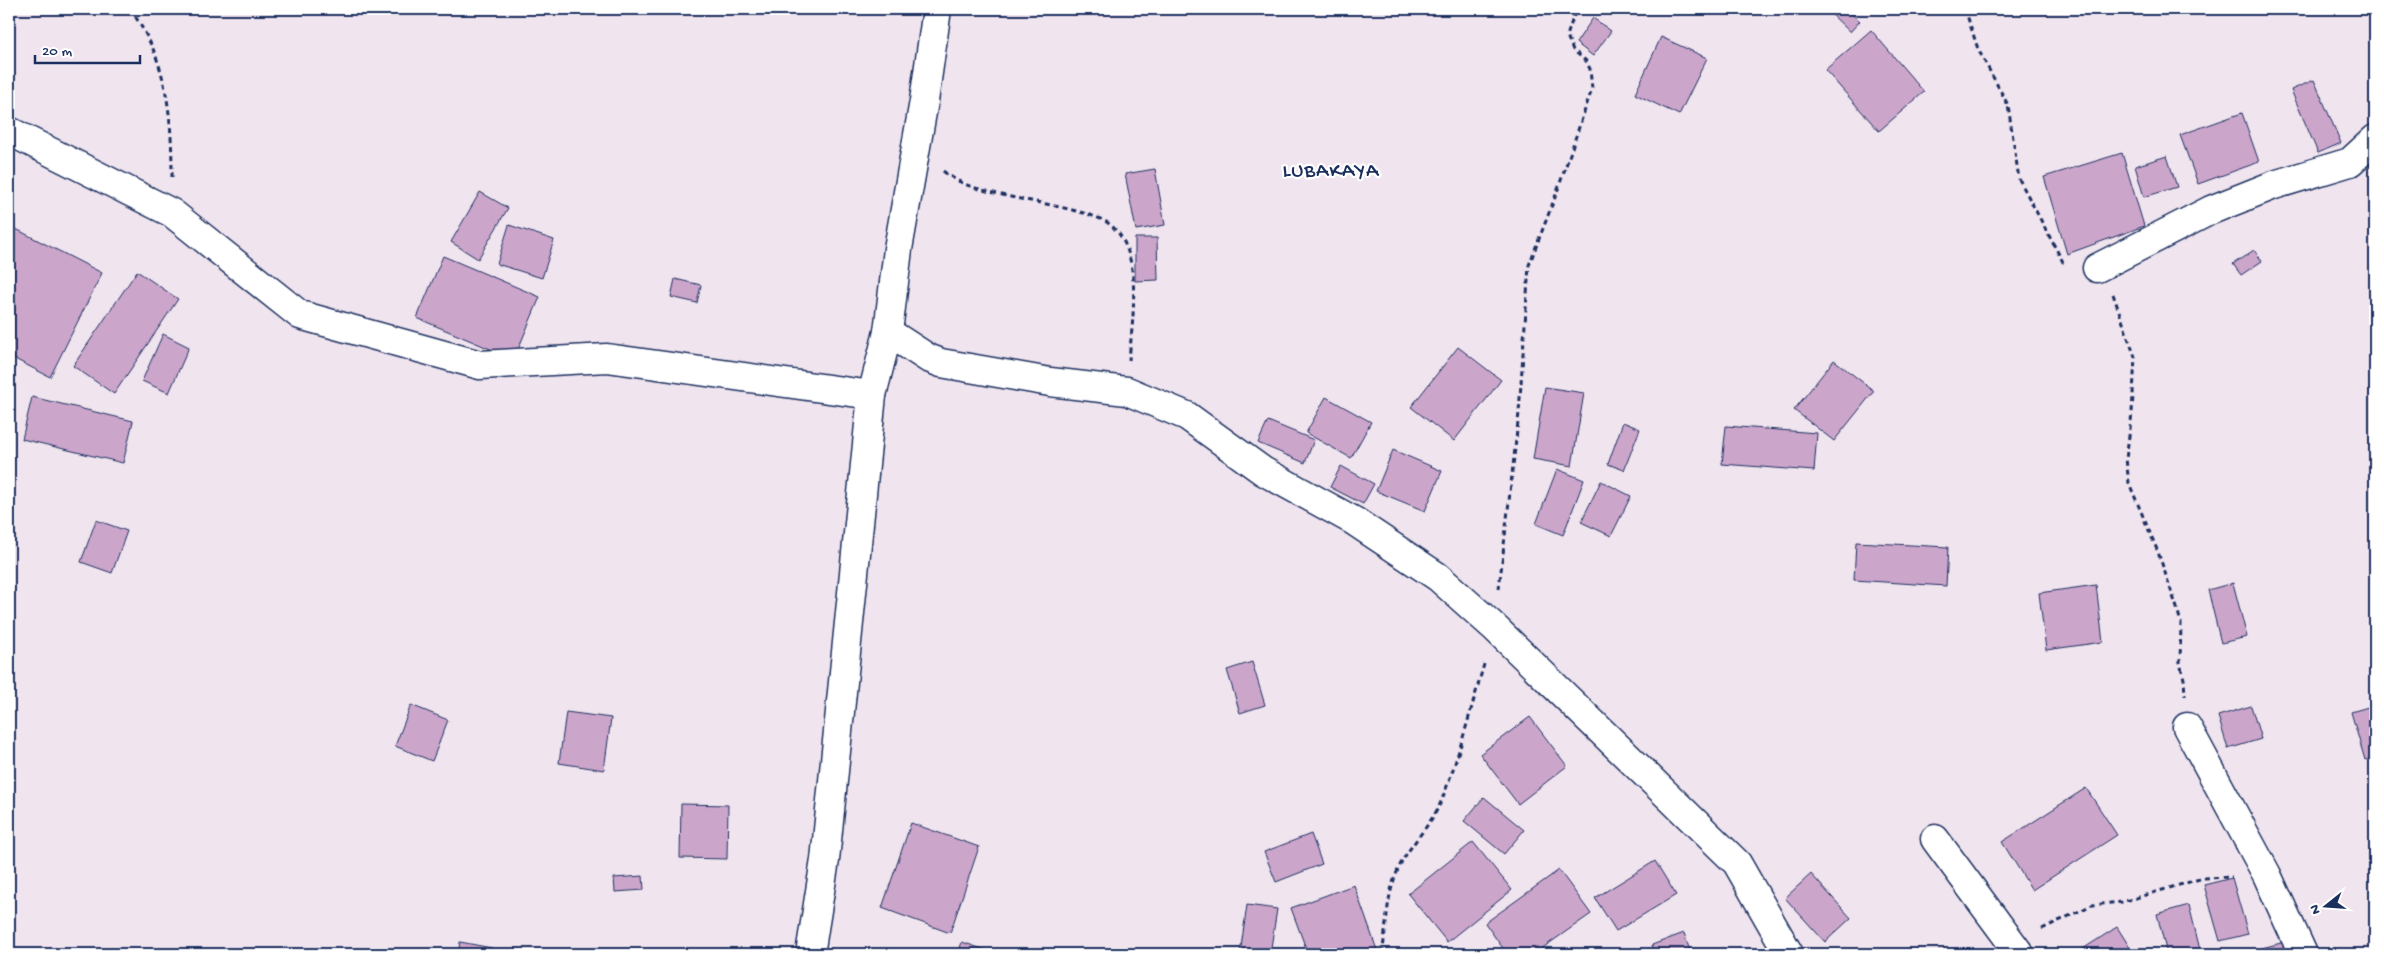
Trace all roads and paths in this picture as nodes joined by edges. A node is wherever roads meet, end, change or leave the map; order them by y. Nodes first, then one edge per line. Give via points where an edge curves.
1 (131, 9) edge
2 (937, 9) edge
3 (1576, 9) edge
4 (1965, 9) edge
5 (9, 131) edge
6 (2375, 139) edge
7 (942, 169) dead end
8 (172, 213) junction
9 (2097, 268) junction
10 (888, 332) junction
11 (1127, 391) junction
12 (872, 395) junction
13 (1494, 627) junction
14 (2187, 727) joint
15 (1935, 839) dead end
16 (2267, 875) junction
17 (2018, 950) edge
18 (810, 954) edge
19 (1382, 954) edge
20 (1789, 954) edge
21 (2303, 954) edge

1 - 8 path via 155,52 165,86 172,147
2 - 10 street via 898,249
3 - 13 path via 1567,36 1573,50 1590,69 1592,89 1529,265 1519,413
4 - 9 path via 1978,49 2008,105 2020,179 2063,262
5 - 8 street
6 - 9 street via 2350,162 2274,184 2211,210
7 - 11 path via 953,179 976,188 1108,223 1122,241 1135,282
8 - 12 street via 300,315 480,365 608,358
9 - 14 path via 2108,275 2135,357 2126,460 2129,483 2158,552 2181,623 2180,663
10 - 11 street via 941,363 1050,382
10 - 12 street
11 - 13 street via 1187,416 1263,471 1354,521 1438,577
12 - 18 street via 825,860
13 - 19 path via 1440,803 1397,871 1390,894
13 - 20 street via 1738,863
14 - 16 street
15 - 17 street
16 - 17 path via 2204,878 2122,902 2092,905 2052,924
16 - 21 street

